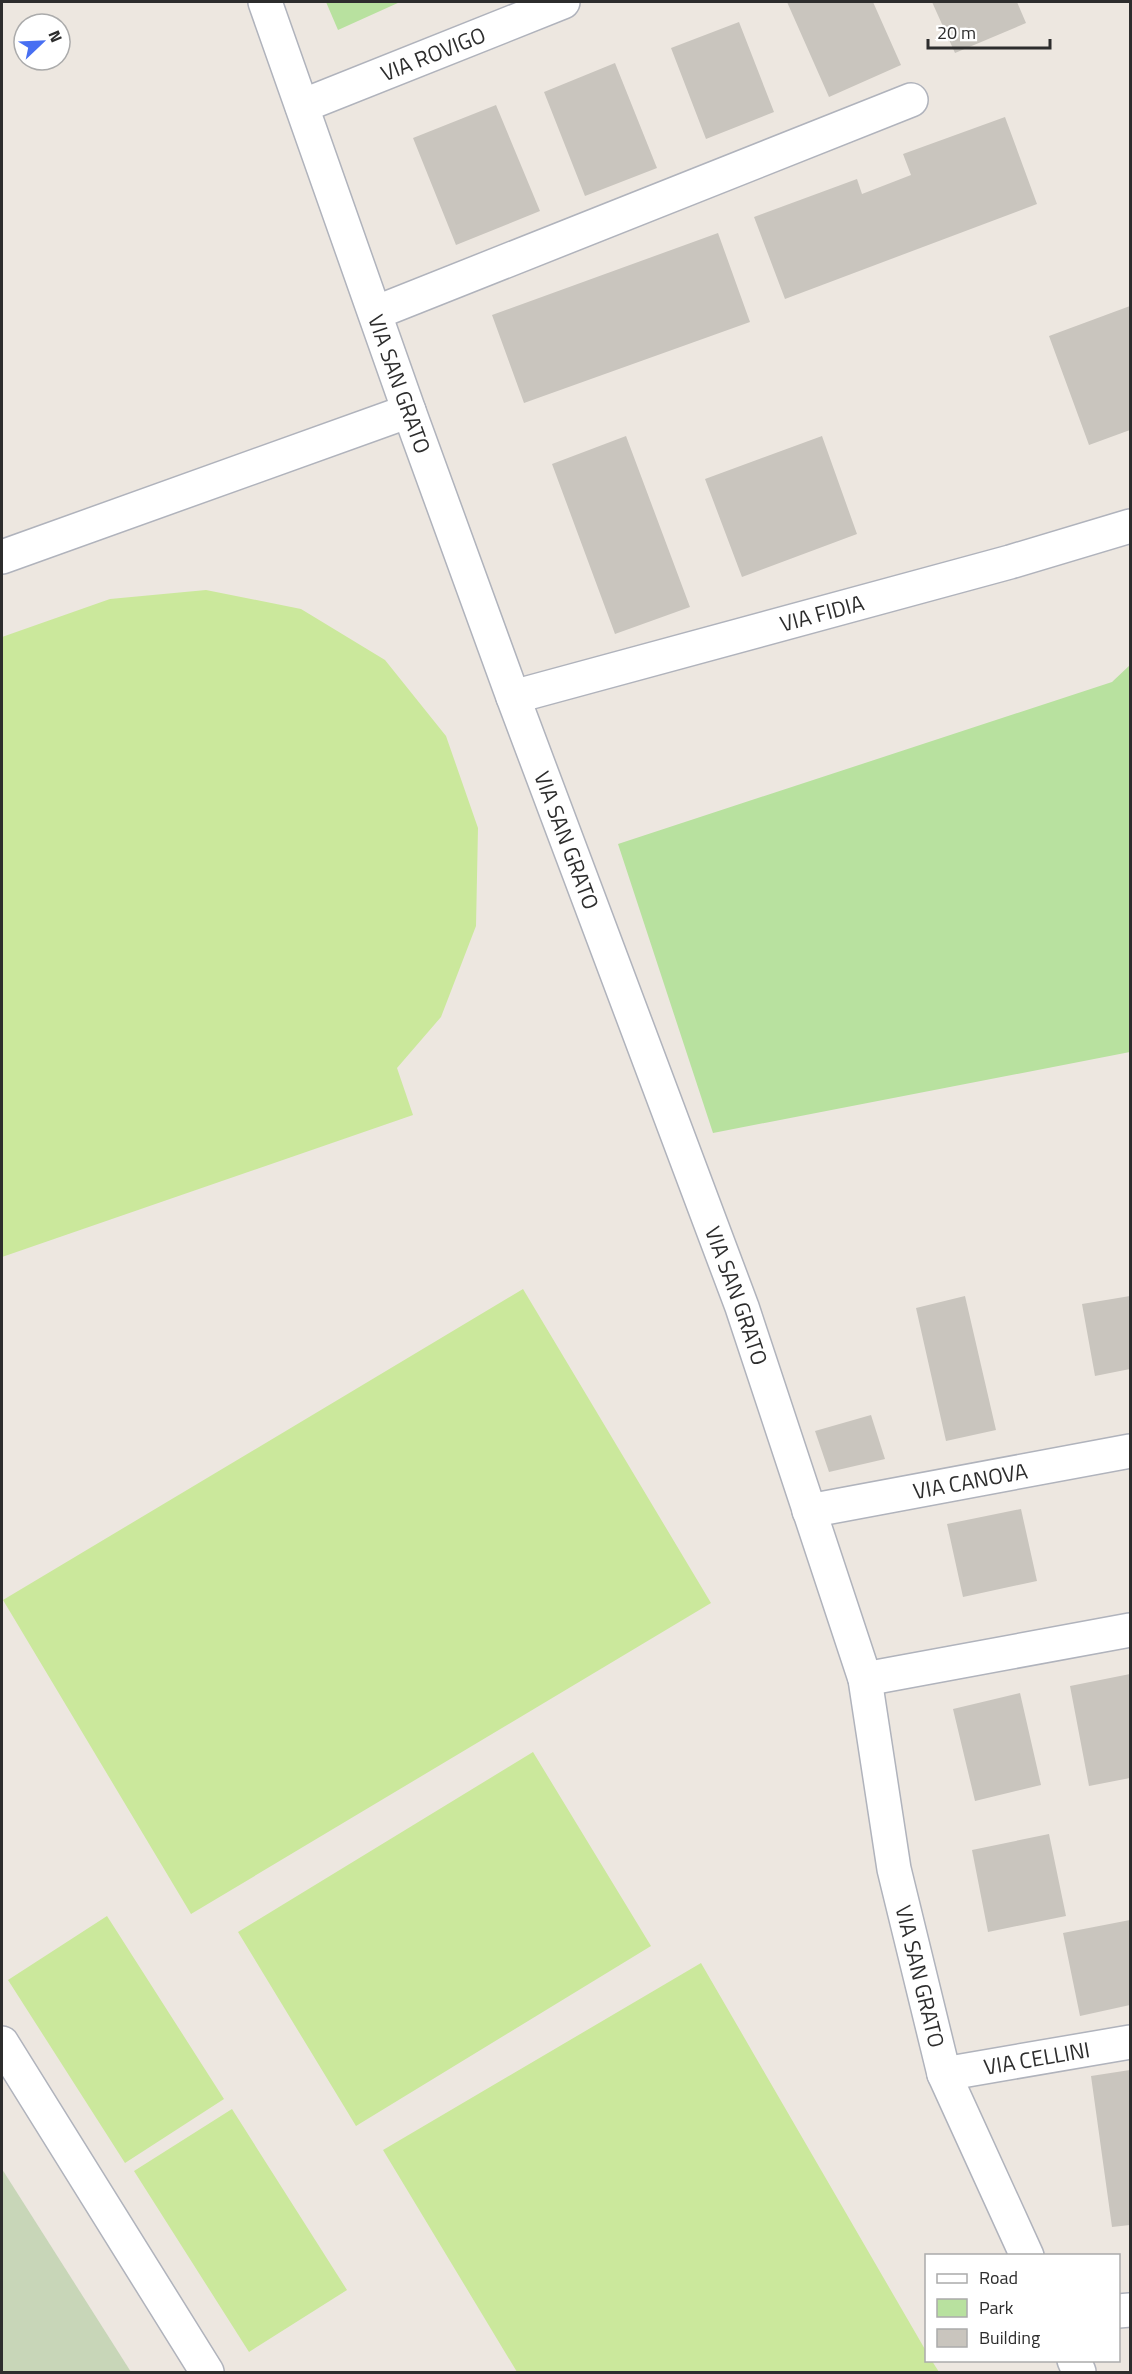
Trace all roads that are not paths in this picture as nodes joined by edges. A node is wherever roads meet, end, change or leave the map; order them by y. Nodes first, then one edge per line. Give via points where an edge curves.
1 (265, 2) edge
2 (563, 2) edge
3 (911, 100) dead end
4 (302, 106) junction
5 (375, 313) junction
6 (409, 411) junction
7 (1131, 526) edge
8 (2, 557) edge
9 (513, 697) junction
10 (1131, 1451) edge
11 (809, 1511) junction
12 (1131, 1630) edge
13 (865, 1679) junction
14 (1131, 2042) edge
15 (2, 2043) edge
16 (944, 2074) junction
17 (1026, 2254) edge
18 (207, 2373) edge

1 - 4 street, VIA SAN GRATO
2 - 4 street, VIA ROVIGO
3 - 5 street
4 - 5 street, VIA SAN GRATO
5 - 6 street, VIA SAN GRATO
6 - 8 street
6 - 9 street, VIA SAN GRATO
7 - 9 street, VIA FIDIA
9 - 11 street, VIA SAN GRATO via 742,1307
10 - 11 street, VIA CANOVA
11 - 13 street, VIA SAN GRATO
12 - 13 street
13 - 16 street, VIA SAN GRATO via 894,1869
14 - 16 street, VIA CELLINI
15 - 18 street
16 - 17 street, VIA SAN GRATO

